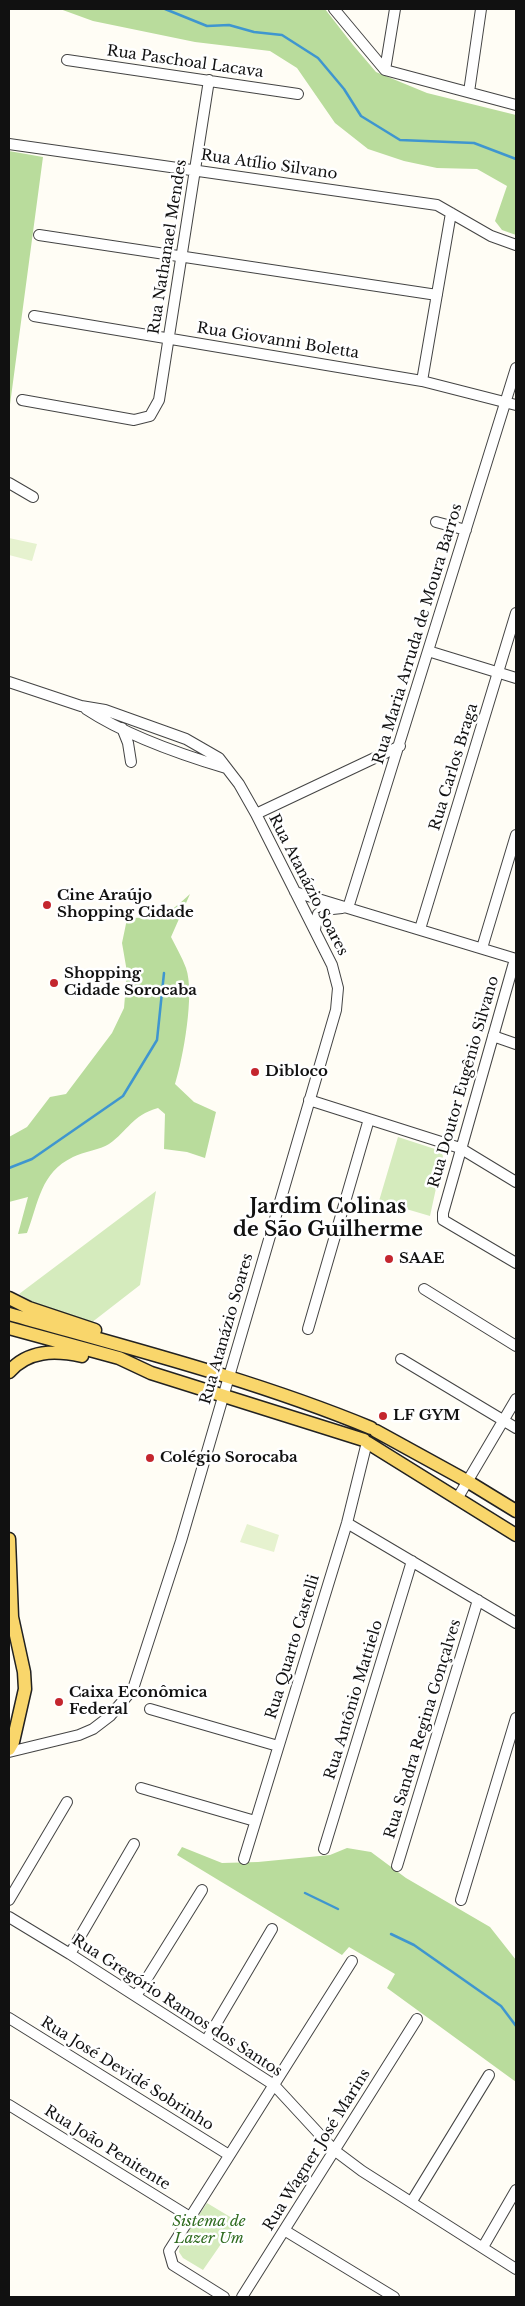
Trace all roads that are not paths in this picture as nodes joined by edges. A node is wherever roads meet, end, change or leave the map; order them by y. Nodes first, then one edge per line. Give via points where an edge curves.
1 (334, 9) edge
2 (395, 9) edge
3 (481, 9) edge
4 (67, 60) dead end
5 (385, 70) junction
6 (210, 80) junction
7 (469, 92) junction
8 (298, 94) dead end
9 (516, 105) edge
10 (9, 144) edge
11 (195, 169) junction
12 (450, 213) junction
13 (39, 235) dead end
14 (516, 245) edge
15 (182, 257) junction
16 (437, 295) junction
17 (34, 316) dead end
18 (169, 339) junction
19 (516, 368) edge
20 (422, 381) junction
21 (22, 400) dead end
22 (511, 403) edge
23 (9, 483) edge
24 (33, 497) dead end
25 (436, 522) dead end
26 (466, 530) junction
27 (516, 612) edge
28 (428, 651) junction
29 (498, 672) junction
30 (516, 678) edge
31 (9, 682) edge
32 (81, 706) junction
33 (122, 728) junction
34 (172, 734) junction
35 (147, 740) junction
36 (400, 746) junction
37 (131, 762) dead end
38 (226, 768) junction
39 (256, 814) junction
40 (516, 836) edge
41 (295, 892) junction
42 (348, 908) junction
43 (315, 929) junction
44 (420, 930) junction
45 (482, 948) junction
46 (516, 959) edge
47 (493, 1036) junction
48 (516, 1044) edge
49 (310, 1100) junction
50 (369, 1119) junction
51 (460, 1148) junction
52 (516, 1182) edge
53 (516, 1263) edge
54 (424, 1289) dead end
55 (9, 1298) edge
56 (9, 1314) edge
57 (9, 1324) edge
58 (9, 1328) edge
59 (308, 1330) dead end
60 (516, 1346) edge
61 (120, 1352) junction
62 (145, 1353) junction
63 (401, 1359) dead end
64 (9, 1372) edge
65 (151, 1372) junction
66 (228, 1378) junction
67 (222, 1396) junction
68 (516, 1399) edge
69 (503, 1420) junction
70 (516, 1428) edge
71 (373, 1430) junction
72 (366, 1442) junction
73 (467, 1481) junction
74 (457, 1499) junction
75 (516, 1511) edge
76 (347, 1523) junction
77 (516, 1535) edge
78 (9, 1539) edge
79 (412, 1561) junction
80 (478, 1600) junction
81 (516, 1623) edge
82 (150, 1709) dead end
83 (516, 1718) edge
84 (278, 1746) junction
85 (9, 1751) edge
86 (141, 1788) dead end
87 (66, 1802) dead end
88 (255, 1821) junction
89 (134, 1844) dead end
90 (324, 1849) dead end
91 (244, 1859) dead end
92 (397, 1866) dead end
93 (202, 1890) dead end
94 (9, 1900) edge
95 (461, 1900) dead end
96 (9, 1917) edge
97 (272, 1929) dead end
98 (70, 1954) junction
99 (352, 1961) dead end
100 (136, 1996) junction
101 (9, 2018) edge
102 (417, 2020) dead end
103 (206, 2041) junction
104 (489, 2076) dead end
105 (274, 2085) junction
106 (9, 2105) edge
107 (334, 2150) junction
108 (229, 2155) junction
109 (516, 2190) edge
110 (412, 2201) junction
111 (190, 2217) junction
112 (284, 2230) junction
113 (483, 2247) junction
114 (516, 2269) edge
115 (224, 2297) edge
116 (242, 2297) edge
117 (394, 2297) edge

1 - 5 street
2 - 5 street
3 - 7 street
4 - 6 street, Rua Paschoal Lacava
5 - 7 street
6 - 8 street, Rua Paschoal Lacava
6 - 11 street, Rua Nathanael Mendes
7 - 9 street
10 - 11 street, Rua Atílio Silvano
11 - 12 street, Rua Atílio Silvano via 437,205
11 - 15 street, Rua Nathanael Mendes
12 - 14 street, Rua Atílio Silvano via 491,236
12 - 16 street
13 - 15 street
15 - 16 street
15 - 18 street, Rua Nathanael Mendes
16 - 20 street
17 - 18 street, Rua Giovanni Boletta
18 - 20 street, Rua Giovanni Boletta
18 - 21 street, Rua Nathanael Mendes via 159,400 150,416 134,420
19 - 22 street, Rua Maria Arruda de Moura Barros
20 - 22 street, Rua Giovanni Boletta
22 - 26 street, Rua Maria Arruda de Moura Barros
23 - 24 street
25 - 26 street
26 - 28 street, Rua Maria Arruda de Moura Barros
27 - 29 street, Rua Carlos Braga
28 - 29 street
28 - 36 street, Rua Maria Arruda de Moura Barros
29 - 30 street
29 - 44 street, Rua Carlos Braga
31 - 32 street, Rua Atanázio Soares
32 - 33 street, Rua Atanázio Soares
32 - 34 street, Rua Atanázio Soares via 105,705
33 - 35 street, Rua Atanázio Soares
33 - 37 street
34 - 35 street via 157,734
34 - 38 street, Rua Atanázio Soares via 212,753
35 - 38 street, Rua Atanázio Soares
36 - 39 street
36 - 42 street, Rua Maria Arruda de Moura Barros
38 - 39 street, Rua Atanázio Soares
39 - 41 street, Rua Atanázio Soares
40 - 45 street
41 - 42 street
41 - 43 street, Rua Atanázio Soares
42 - 43 street via 323,910 318,914
42 - 44 street
43 - 49 street, Rua Atanázio Soares via 332,965 338,988 336,1010
44 - 45 street
45 - 46 street
46 - 47 street, Rua Doutor Eugênio Silvano
47 - 48 street
47 - 51 street, Rua Doutor Eugênio Silvano
49 - 50 street
49 - 66 street, Rua Atanázio Soares
50 - 51 street
50 - 59 street
51 - 52 street
51 - 53 street, Rua Doutor Eugênio Silvano via 444,1220
54 - 60 street
55 - 62 main road via 136,1346
56 - 61 main road
57 - 61 main road via 106,1352
58 - 61 main road
61 - 62 main road
61 - 65 main road
62 - 66 main road
63 - 69 street
64 - 65 main road via 17,1362 46,1352 68,1353
65 - 67 main road
66 - 67 street, Rua Atanázio Soares
66 - 71 main road
67 - 72 main road
67 - 85 street, Rua Atanázio Soares via 134,1689 110,1716 93,1729
68 - 69 street
69 - 70 street
69 - 73 street
71 - 72 main road via 377,1440
71 - 73 main road
72 - 74 main road
72 - 76 street, Rua Quarto Castelli
73 - 74 street
73 - 75 main road
74 - 77 main road
76 - 79 street
76 - 84 street, Rua Quarto Castelli
78 - 85 main road via 12,1617 25,1689
79 - 80 street
79 - 90 street, Rua Antônio Mattielo
80 - 81 street
80 - 92 street, Rua Sandra Regina Gonçalves
82 - 84 street
83 - 95 street
84 - 88 street, Rua Quarto Castelli
86 - 88 street
87 - 94 street
88 - 91 street, Rua Quarto Castelli
89 - 98 street
93 - 100 street
96 - 98 street, Rua Gregório Ramos dos Santos
97 - 103 street
98 - 100 street, Rua Gregório Ramos dos Santos
99 - 105 street
100 - 103 street, Rua Gregório Ramos dos Santos
101 - 108 street, Rua José Devidé Sobrinho
102 - 107 street, Rua Wagner José Marins
103 - 105 street, Rua Gregório Ramos dos Santos
104 - 110 street
105 - 107 street, Rua Gregório Ramos dos Santos
105 - 108 street
106 - 111 street, Rua João Penitente
107 - 110 street, Rua Gregório Ramos dos Santos
107 - 112 street, Rua Wagner José Marins
108 - 111 street
109 - 113 street
110 - 113 street, Rua Gregório Ramos dos Santos
111 - 115 street via 169,2251 173,2265
112 - 116 street, Rua Wagner José Marins
112 - 117 street
113 - 114 street, Rua Gregório Ramos dos Santos

